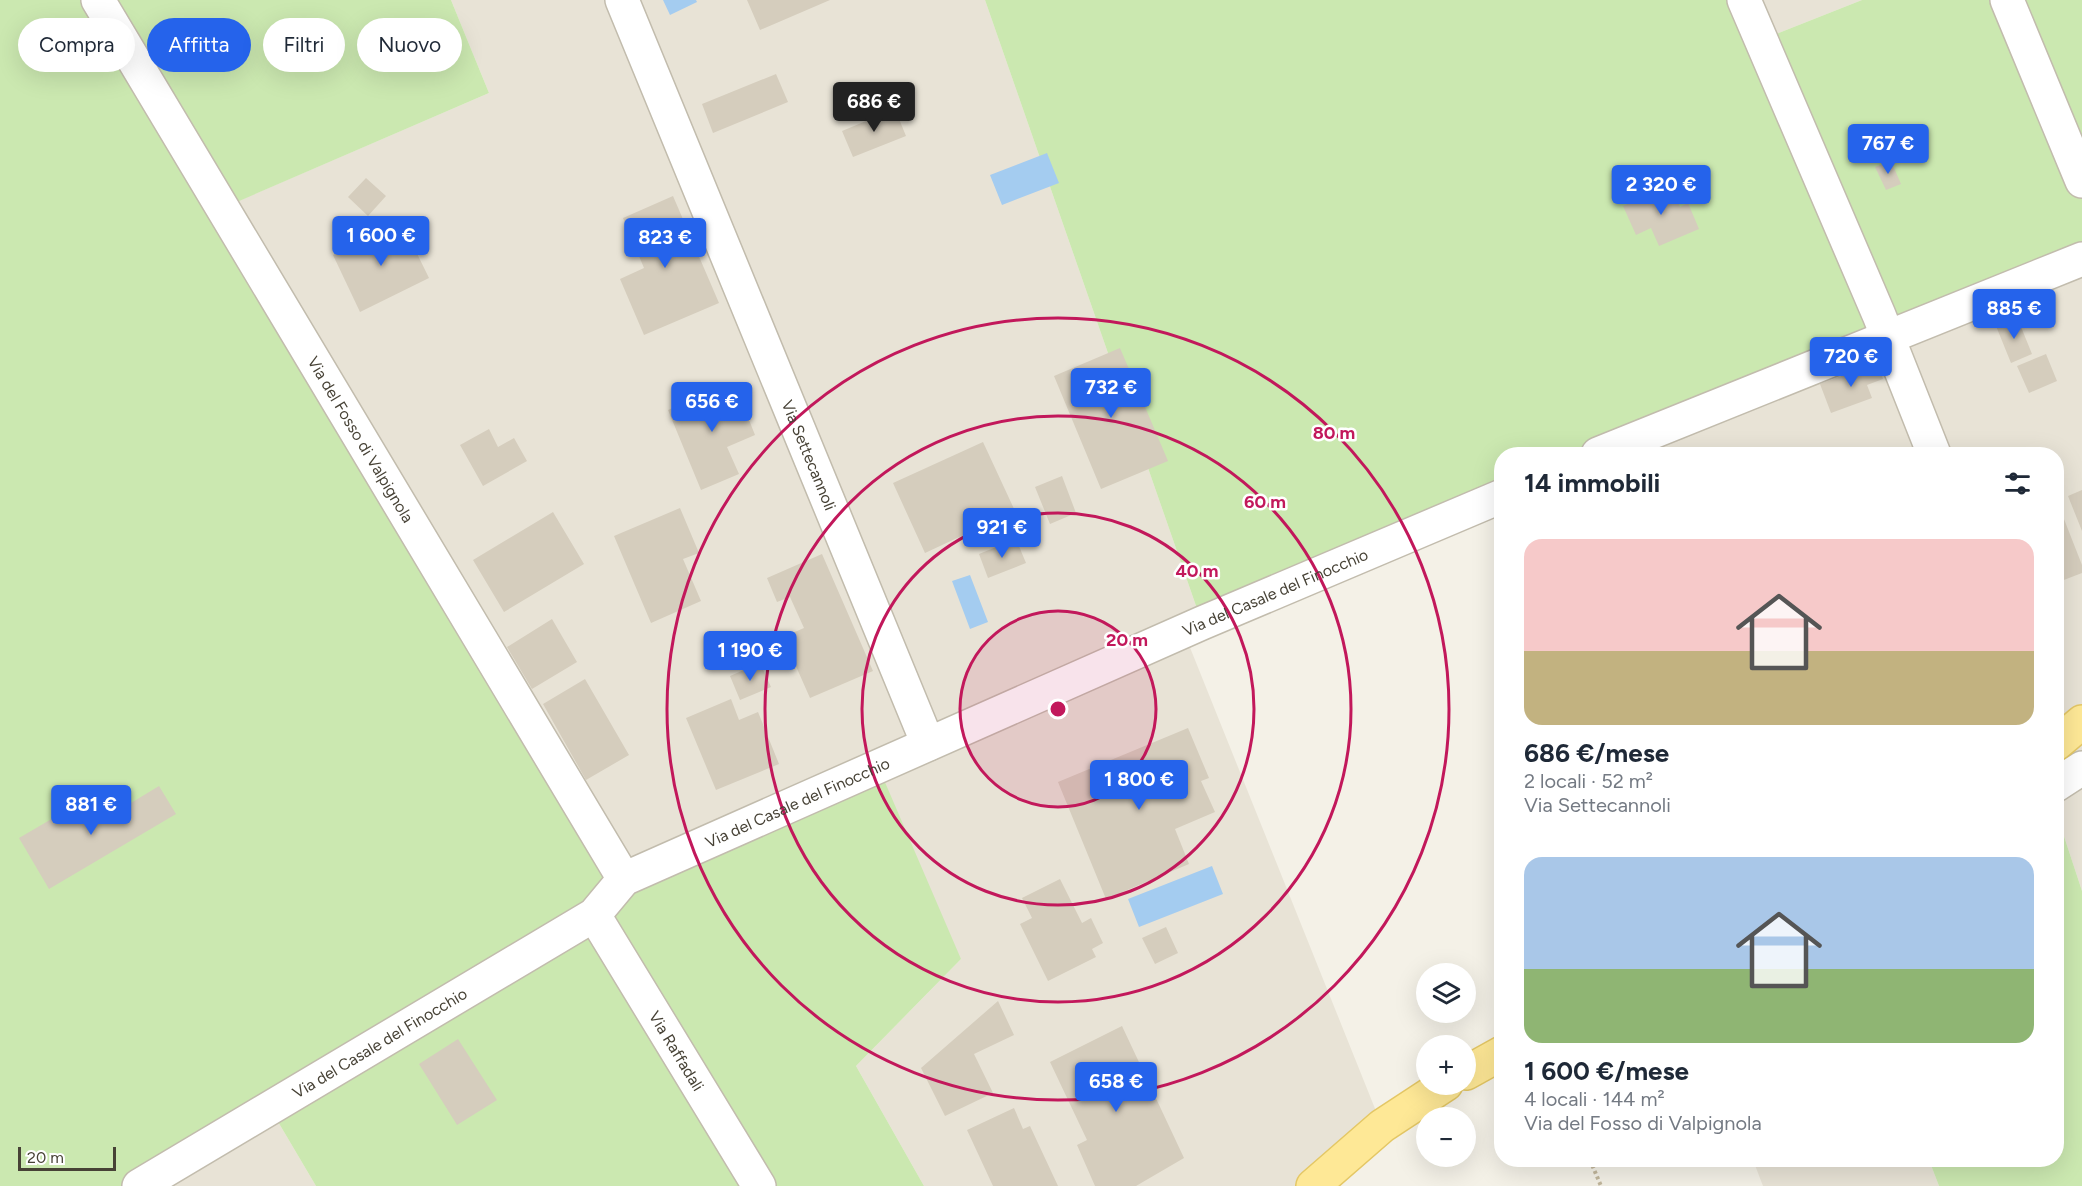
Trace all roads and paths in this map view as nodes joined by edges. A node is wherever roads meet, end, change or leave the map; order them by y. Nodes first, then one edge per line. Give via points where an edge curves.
1 (98, 0) edge
2 (622, 0) edge
3 (1744, 0) edge
4 (2007, 0) edge
5 (2082, 181) edge
6 (2082, 259) edge
7 (1888, 337) junction
8 (1615, 447) edge
9 (1931, 447) edge
10 (1494, 499) edge
11 (2082, 722) edge
12 (2064, 737) edge
13 (928, 744) junction
14 (2082, 768) edge
15 (2064, 780) edge
16 (624, 879) junction
17 (594, 915) junction
18 (1494, 1057) edge
19 (1476, 1067) edge
20 (1429, 1095) edge
21 (1593, 1167) edge
22 (139, 1186) edge
23 (759, 1186) edge
24 (1313, 1186) edge
25 (1601, 1186) edge

1 - 16 street, Via del Fosso di Valpignola
2 - 13 street, Via Settecannoli
3 - 7 street
4 - 5 street
6 - 7 street
7 - 8 street
7 - 9 street
10 - 13 street, Via del Casale del Finocchio
11 - 12 main road
13 - 16 street, Via del Casale del Finocchio
14 - 15 street
16 - 17 street, Via del Casale del Finocchio
17 - 22 street, Via del Casale del Finocchio
17 - 23 street, Via Raffadali
18 - 19 main road
20 - 24 main road via 1382,1126
21 - 25 path

